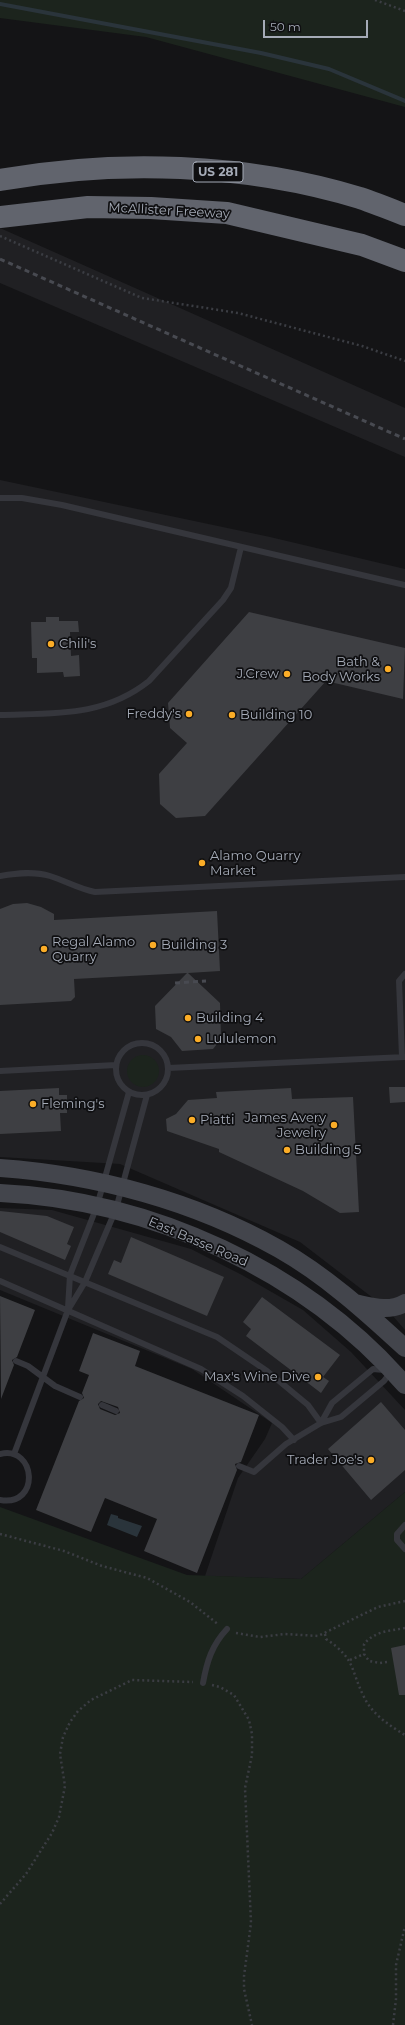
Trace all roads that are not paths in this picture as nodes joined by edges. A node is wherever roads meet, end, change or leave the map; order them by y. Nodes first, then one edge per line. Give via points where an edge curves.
1 (0, 180) edge
2 (405, 215) edge
3 (0, 217) edge
4 (405, 261) edge
5 (0, 498) edge
6 (241, 547) junction
7 (405, 585) edge
8 (0, 715) edge
9 (0, 876) edge
10 (405, 877) edge
11 (405, 974) edge
12 (403, 1057) edge
13 (116, 1065) junction
14 (168, 1068) junction
15 (0, 1071) edge
16 (128, 1092) junction
17 (147, 1095) junction
18 (0, 1168) edge
19 (104, 1183) junction
20 (122, 1188) junction
21 (0, 1193) edge
22 (97, 1206) junction
23 (116, 1209) junction
24 (0, 1247) edge
25 (70, 1275) junction
26 (0, 1281) edge
27 (85, 1282) junction
28 (354, 1303) junction
29 (405, 1303) edge
30 (68, 1310) junction
31 (405, 1348) edge
32 (405, 1356) edge
33 (16, 1361) dead end
34 (392, 1370) junction
35 (42, 1376) junction
36 (405, 1385) edge
37 (80, 1397) dead end
38 (102, 1405) dead end
39 (116, 1411) dead end
40 (321, 1423) junction
41 (294, 1440) junction
42 (0, 1454) edge
43 (14, 1454) junction
44 (239, 1466) dead end
45 (0, 1500) edge
46 (405, 1525) edge
47 (405, 1549) edge
48 (227, 1629) road end
49 (203, 1683) road end

1 - 2 highway, US 281 via 113,168 177,168 263,176 360,198
3 - 4 highway, McAllister Freeway via 88,207 227,213 362,245
5 - 6 lane via 22,498 62,505
6 - 7 lane
6 - 8 lane via 231,588 223,600 139,690 101,707 53,713
9 - 10 lane via 37,874 95,892
11 - 12 lane via 399,981
12 - 14 lane
13 - 14 lane via 122,1052 137,1043 146,1043 161,1052
13 - 15 lane
13 - 16 lane via 118,1080
14 - 17 lane via 165,1082
16 - 17 lane
16 - 19 lane
17 - 20 lane
18 - 19 main road, East Basse Road via 44,1172
19 - 20 main road, East Basse Road
19 - 22 lane
20 - 23 lane
20 - 28 main road, East Basse Road via 176,1204 247,1233 280,1250
21 - 22 main road, East Basse Road via 65,1199
22 - 23 main road, East Basse Road
22 - 25 lane
23 - 27 lane
23 - 34 main road, East Basse Road via 173,1228 237,1256 293,1288 365,1343
24 - 25 lane
25 - 27 lane
25 - 30 lane
26 - 30 lane
27 - 30 lane
27 - 40 lane via 217,1338 268,1371 308,1405
28 - 29 main road via 378,1309
28 - 31 main road, East Basse Road
30 - 35 lane
30 - 41 lane via 201,1369 243,1396 282,1427
32 - 34 main road
33 - 35 lane
34 - 36 main road, East Basse Road
34 - 40 lane via 384,1381 341,1417
34 - 40 lane via 373,1370 332,1403
35 - 37 lane via 55,1386
35 - 43 lane
38 - 39 lane
40 - 41 lane
41 - 44 lane via 254,1472
42 - 43 lane
43 - 45 lane via 28,1467 29,1485 16,1499
46 - 47 lane via 397,1534 397,1540
48 - 49 lane via 211,1650

